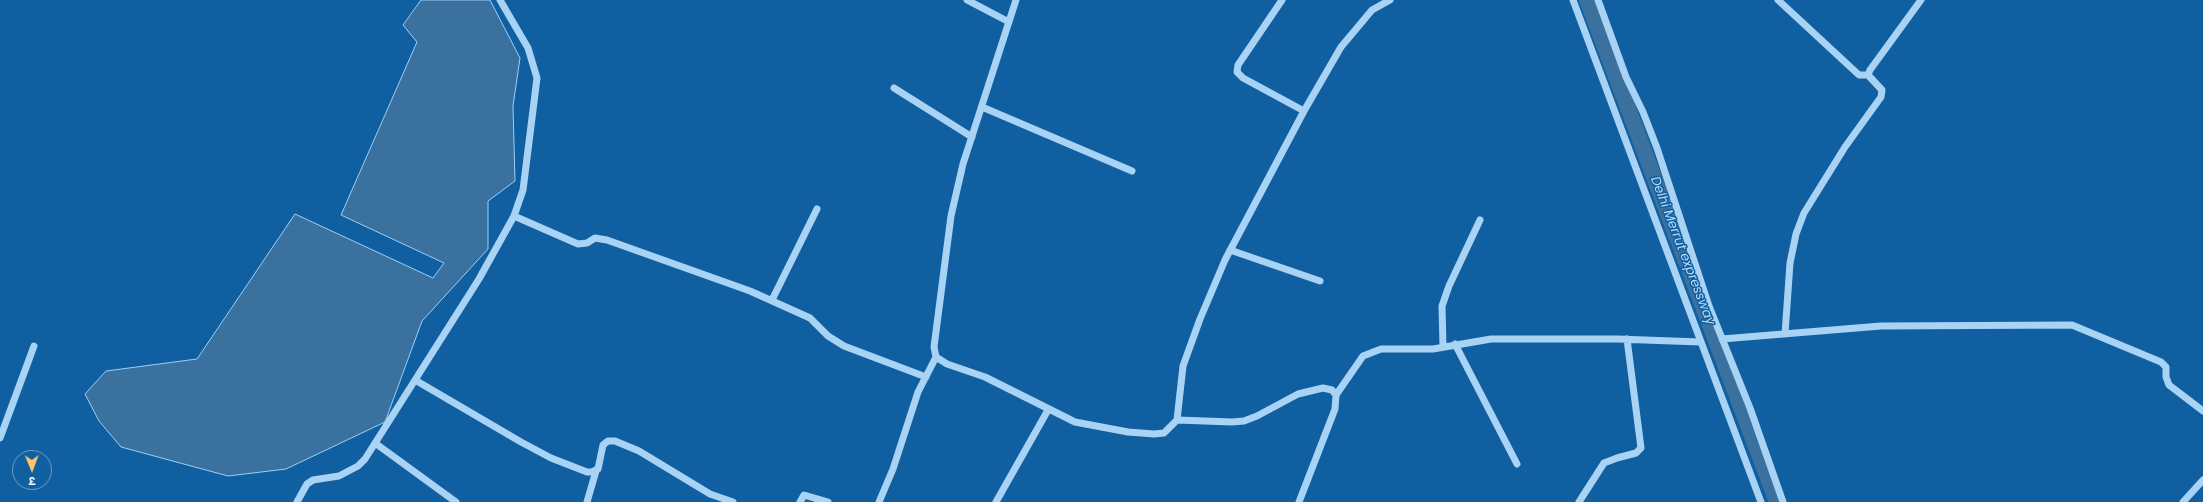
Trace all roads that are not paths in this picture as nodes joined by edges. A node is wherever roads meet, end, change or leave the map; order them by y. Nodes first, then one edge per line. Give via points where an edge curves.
1 (500, 0) edge
2 (967, 0) edge
3 (1016, 0) edge
4 (1282, 0) edge
5 (1390, 0) edge
6 (1573, 0) edge
7 (1598, 0) edge
8 (1778, 0) edge
9 (1921, 0) edge
10 (1009, 22) junction
11 (1868, 75) junction
12 (894, 88) dead end
13 (982, 107) junction
14 (1304, 111) junction
15 (972, 137) junction
16 (1132, 171) dead end
17 (817, 209) dead end
18 (514, 216) junction
19 (1480, 220) dead end
20 (1230, 250) junction
21 (1320, 281) dead end
22 (772, 300) junction
23 (1784, 334) junction
24 (1627, 339) junction
25 (1722, 339) junction
26 (1700, 342) junction
27 (1455, 344) junction
28 (34, 346) dead end
29 (1443, 347) junction
30 (936, 357) junction
31 (926, 377) junction
32 (415, 380) junction
33 (1336, 394) junction
34 (1048, 410) junction
35 (2203, 411) edge
36 (1177, 420) junction
37 (0, 438) edge
38 (375, 443) junction
39 (1517, 464) dead end
40 (596, 471) junction
41 (2203, 480) edge
42 (297, 502) edge
43 (456, 502) edge
44 (587, 502) edge
45 (733, 502) edge
46 (800, 502) edge
47 (828, 502) edge
48 (879, 502) edge
49 (996, 502) edge
50 (1299, 502) edge
51 (1579, 502) edge
52 (1761, 502) edge
53 (1784, 502) edge
54 (2183, 502) edge

1 - 18 street via 528,48 538,78 522,190
2 - 10 street
3 - 10 street
4 - 14 street via 1238,65 1237,72 1242,78
5 - 14 street via 1372,10 1350,35
6 - 26 street
7 - 25 street via 1626,77 1657,148
8 - 11 street via 1860,75
9 - 11 street
10 - 13 street
11 - 23 street via 1882,90 1881,98 1811,200 1796,234 1790,263
12 - 15 street
13 - 15 street
13 - 16 street
14 - 20 street
15 - 30 street via 951,216 934,347
17 - 22 street
18 - 22 street via 578,244 587,243 595,238 607,240
18 - 32 street via 479,279
19 - 29 street via 1442,306
20 - 21 street
20 - 36 street via 1214,283 1183,366
22 - 31 street via 810,318 828,336 844,346
23 - 25 street
23 - 35 street via 1881,326 2072,326 2161,362 2166,366 2169,385
24 - 26 street
24 - 27 street via 1491,339
24 - 51 street via 1642,448 1636,453 1604,464
25 - 53 street
26 - 52 street
27 - 29 street
27 - 39 street
28 - 37 street
29 - 33 street via 1381,349 1370,352 1357,364
30 - 31 street
30 - 34 street via 947,364 985,377
31 - 48 street
32 - 38 street
32 - 40 street via 551,458 587,472
33 - 36 street via 1323,388 1312,389 1244,421
33 - 50 street via 1335,409
34 - 36 street via 1075,422 1128,432 1164,433
34 - 49 street
38 - 42 street via 365,459 348,472 306,484
38 - 43 street
40 - 44 street
40 - 45 street via 600,466 603,445 608,441 615,441 640,451 710,494
41 - 54 street
46 - 47 street via 804,495

